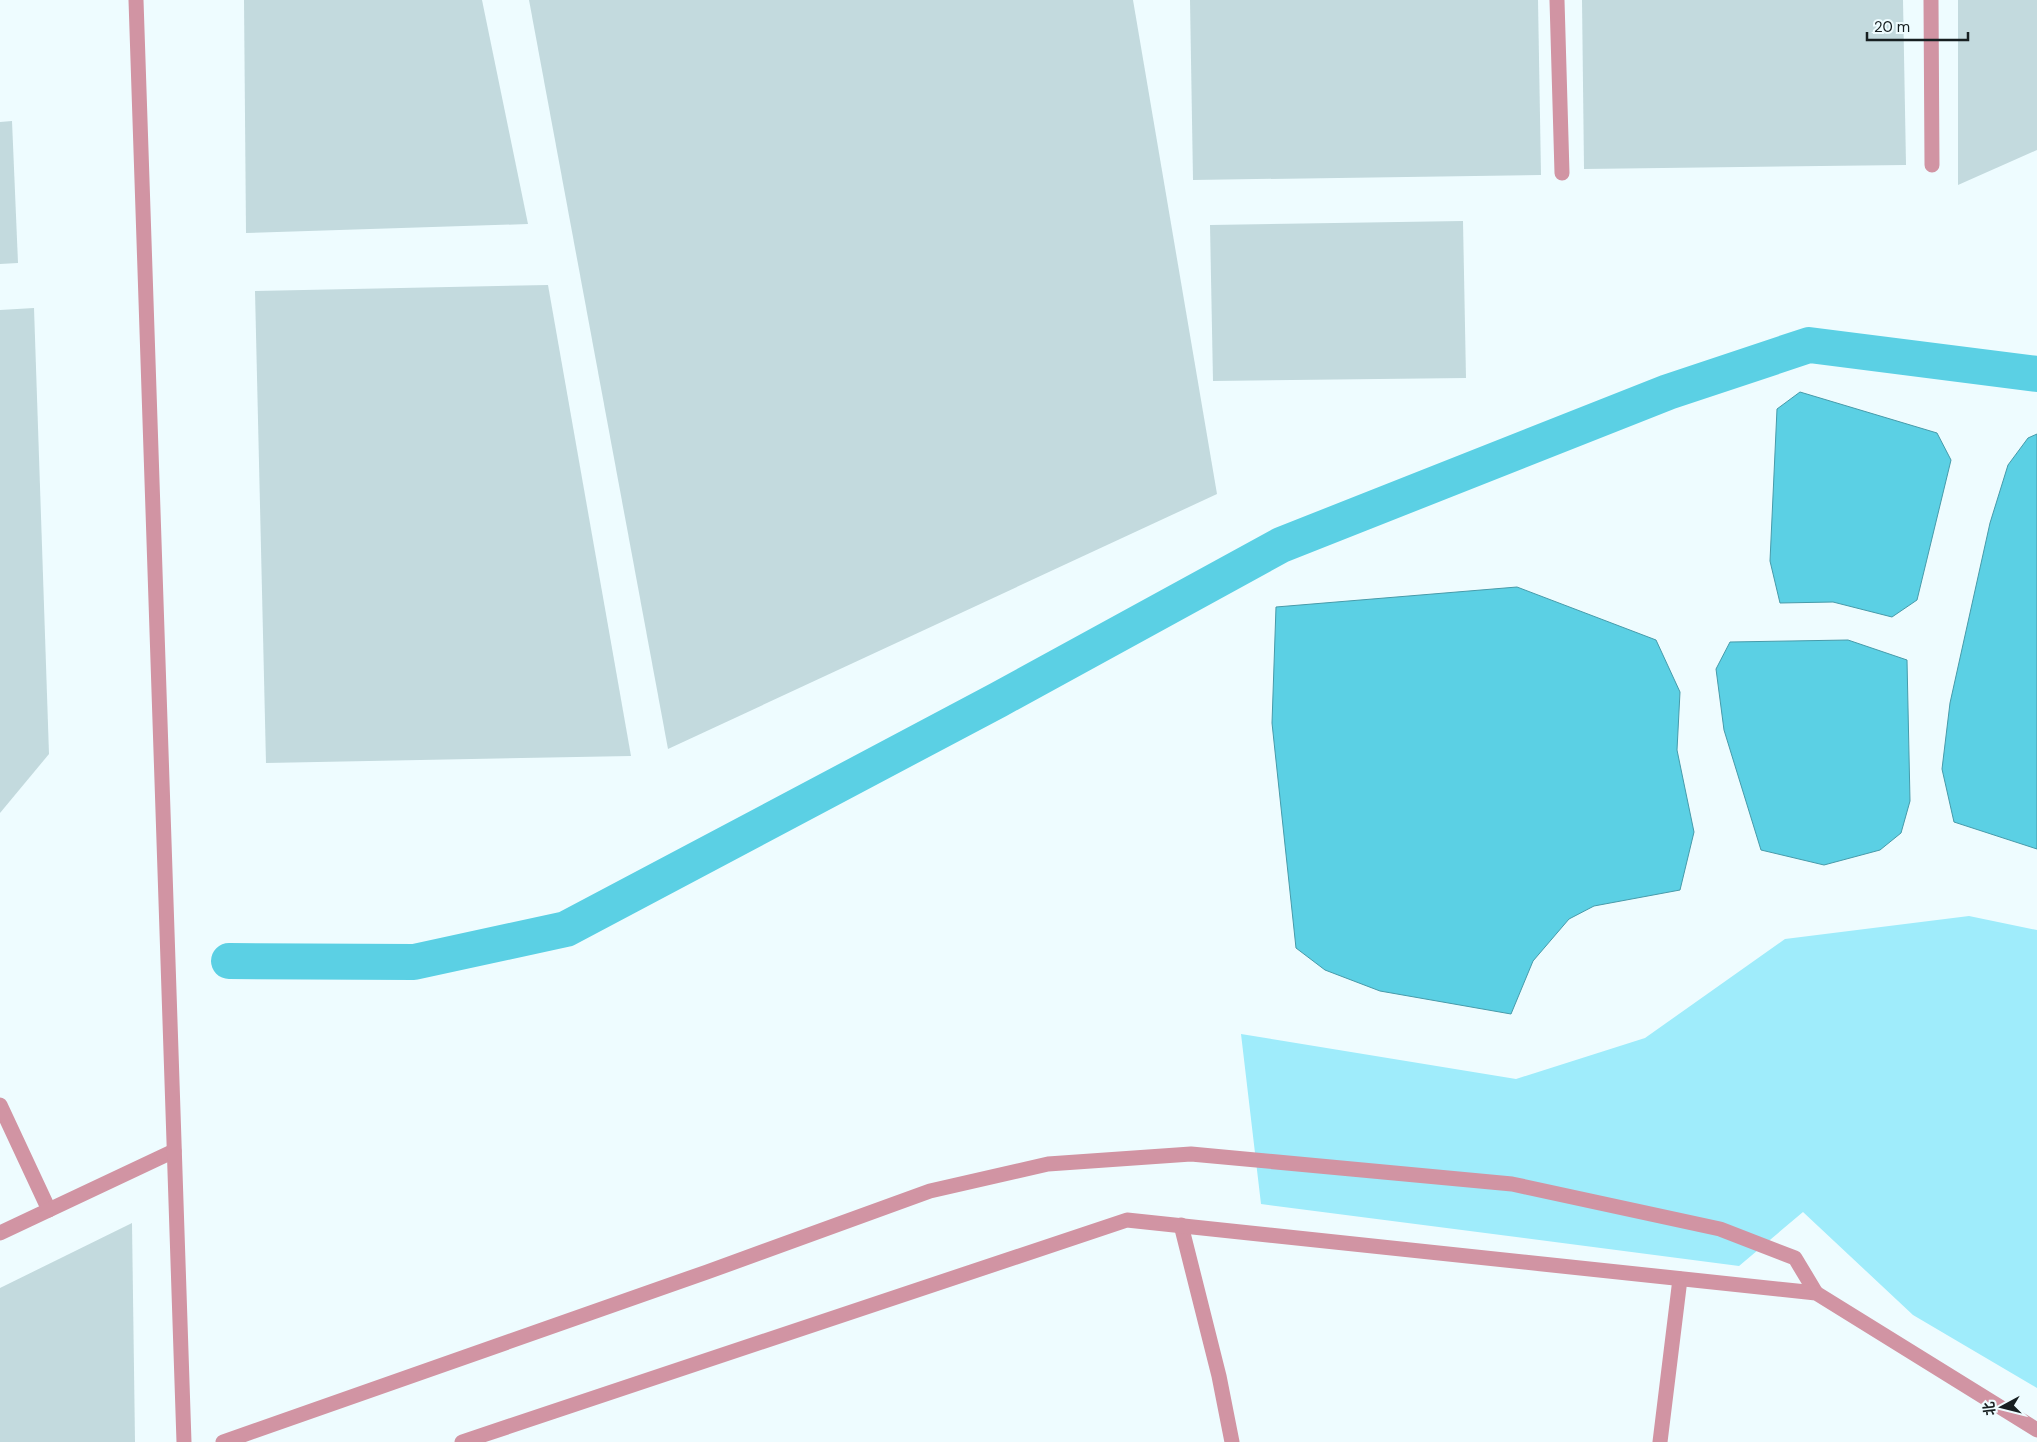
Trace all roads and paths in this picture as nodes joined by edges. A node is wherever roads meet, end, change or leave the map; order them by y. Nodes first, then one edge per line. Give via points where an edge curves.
1 (136, 0) edge
2 (1557, 0) edge
3 (1931, 0) edge
4 (1932, 165) dead end
5 (1562, 173) dead end
6 (0, 1105) edge
7 (174, 1151) junction
8 (49, 1210) junction
9 (1181, 1225) junction
10 (0, 1234) edge
11 (1680, 1279) junction
12 (1816, 1293) junction
13 (2037, 1430) edge
14 (184, 1442) edge
15 (223, 1442) edge
16 (462, 1442) edge
17 (1232, 1442) edge
18 (1660, 1442) edge

1 - 7 street
2 - 5 street
3 - 4 street
6 - 8 street
7 - 8 street
7 - 14 street
8 - 10 street
9 - 11 street
9 - 16 street via 1127,1220
9 - 17 street
11 - 12 street
11 - 18 street
12 - 13 street
12 - 15 street via 1795,1258 1720,1229 1512,1184 1191,1154 1048,1164 930,1191

